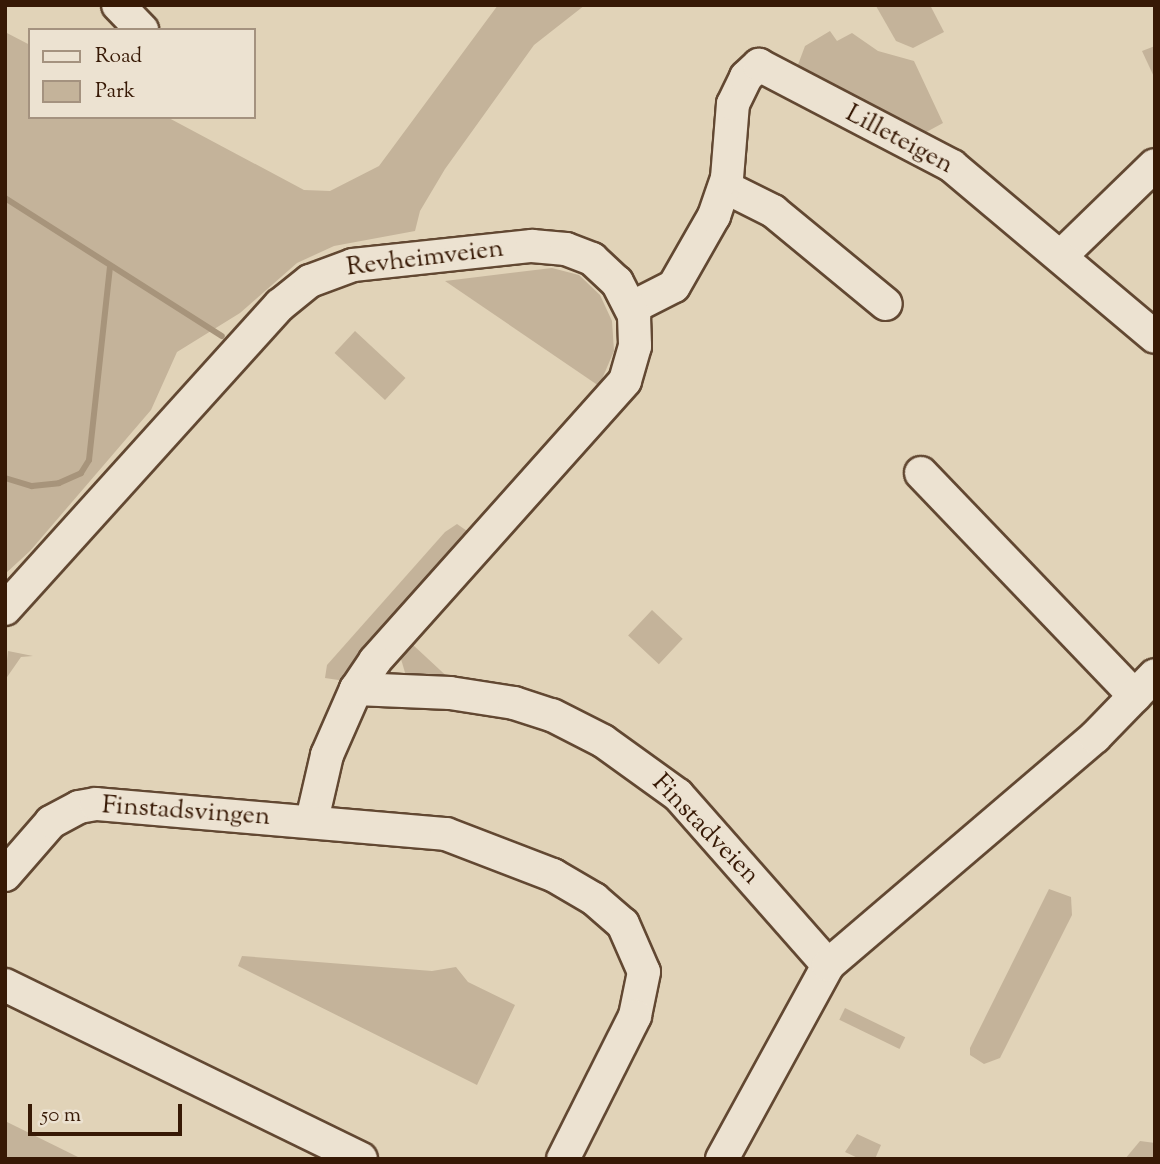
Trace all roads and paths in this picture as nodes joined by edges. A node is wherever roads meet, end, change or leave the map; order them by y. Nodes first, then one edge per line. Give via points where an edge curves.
1 (118, 5) edge
2 (140, 28) edge
3 (1155, 165) edge
4 (725, 187) junction
5 (1062, 255) junction
6 (886, 304) dead end
7 (631, 308) junction
8 (1155, 337) edge
9 (921, 472) dead end
10 (5, 609) edge
11 (1145, 685) edge
12 (356, 689) junction
13 (313, 820) junction
14 (5, 875) edge
15 (828, 965) junction
16 (5, 985) edge
17 (360, 1159) edge
18 (563, 1159) edge
19 (722, 1159) edge

1 - 2 street
3 - 5 street
4 - 5 street, Lilleteigen via 733,104 746,77 759,65 937,156
4 - 6 street via 773,211
4 - 7 street via 674,286
5 - 8 street, Lilleteigen
7 - 10 street, Revheimveien via 617,282 599,264 575,251 552,246 353,265 319,276 280,305
7 - 12 street, Revheimveien via 636,337 632,364 621,387 390,642
9 - 11 street
11 - 15 street via 1094,737
12 - 13 street via 327,755
12 - 15 street, Finstadveien via 450,693 514,703 552,715 603,741 678,795
13 - 14 street, Finstadsvingen via 87,805 51,822
13 - 18 street, Finstadsvingen via 446,834 480,844 594,898 630,932 644,972 635,1016
15 - 19 street
16 - 17 street

